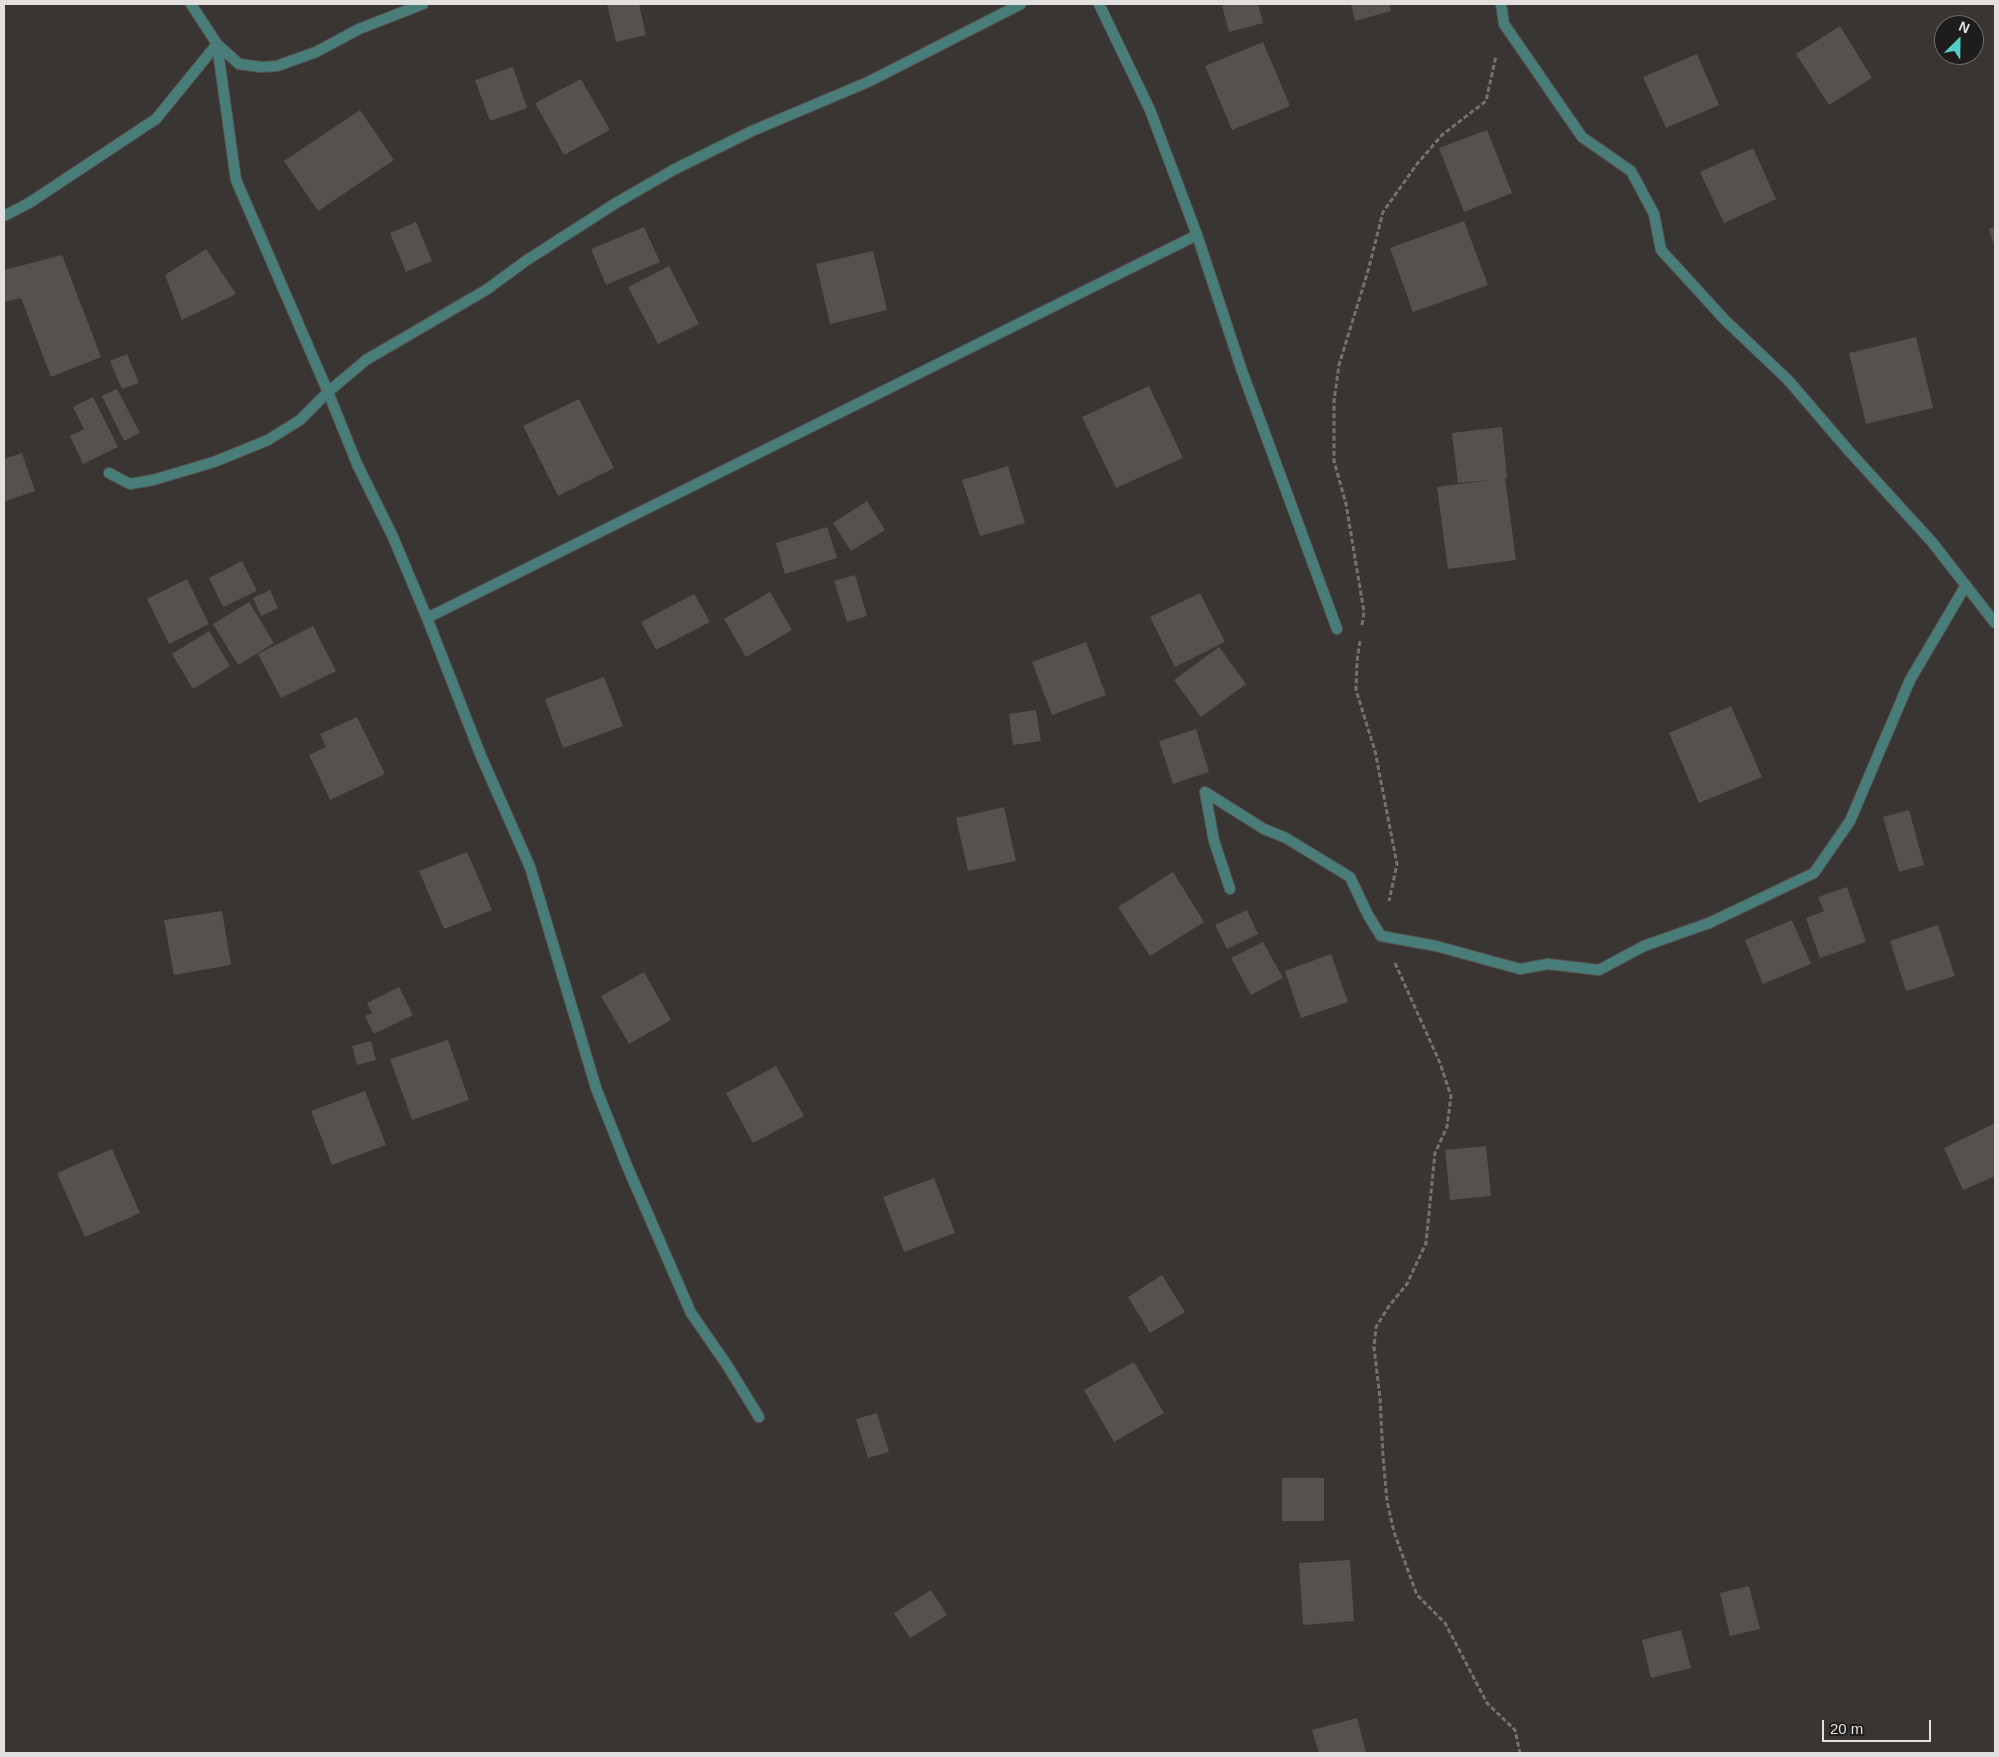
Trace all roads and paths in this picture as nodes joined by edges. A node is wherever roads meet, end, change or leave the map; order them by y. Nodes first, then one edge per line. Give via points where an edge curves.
1 (191, 4) edge
2 (424, 4) edge
3 (1021, 4) edge
4 (1099, 4) edge
5 (1501, 4) edge
6 (1504, 24) junction
7 (217, 44) junction
8 (4, 216) edge
9 (1197, 236) junction
10 (328, 392) junction
11 (109, 473) dead end
12 (1966, 585) junction
13 (427, 618) junction
14 (1995, 623) edge
15 (1337, 629) dead end
16 (1230, 889) dead end
17 (1382, 936) junction
18 (759, 1417) dead end
19 (1520, 1753) edge

1 - 7 street
2 - 7 street via 277,66 239,64
3 - 10 street via 868,82 752,131 675,169 526,260 486,290 366,360
4 - 9 street via 1150,110
5 - 6 street
6 - 12 street via 1582,136 1631,170 1654,214 1661,250 1725,320 1788,380 1932,542
6 - 17 path via 1486,102 1442,135 1383,212 1336,383 1334,461 1346,504 1364,612 1356,690 1375,751 1398,864
7 - 8 street via 156,119
7 - 10 street via 236,180
9 - 13 street
9 - 15 street via 1242,371
10 - 11 street via 300,420 268,440 214,462 130,484
10 - 13 street
12 - 14 street
12 - 17 street via 1910,680 1850,822 1814,873 1709,923 1644,946 1599,970 1548,964 1520,969 1436,946
13 - 18 street via 481,756 530,867 596,1088 628,1166 691,1314
16 - 17 street via 1214,840 1205,792 1350,877
17 - 19 path via 1440,1063 1451,1096 1447,1126 1434,1153 1426,1243 1407,1284 1376,1327 1374,1347 1387,1501 1394,1532 1417,1595 1444,1623 1486,1703 1515,1730

